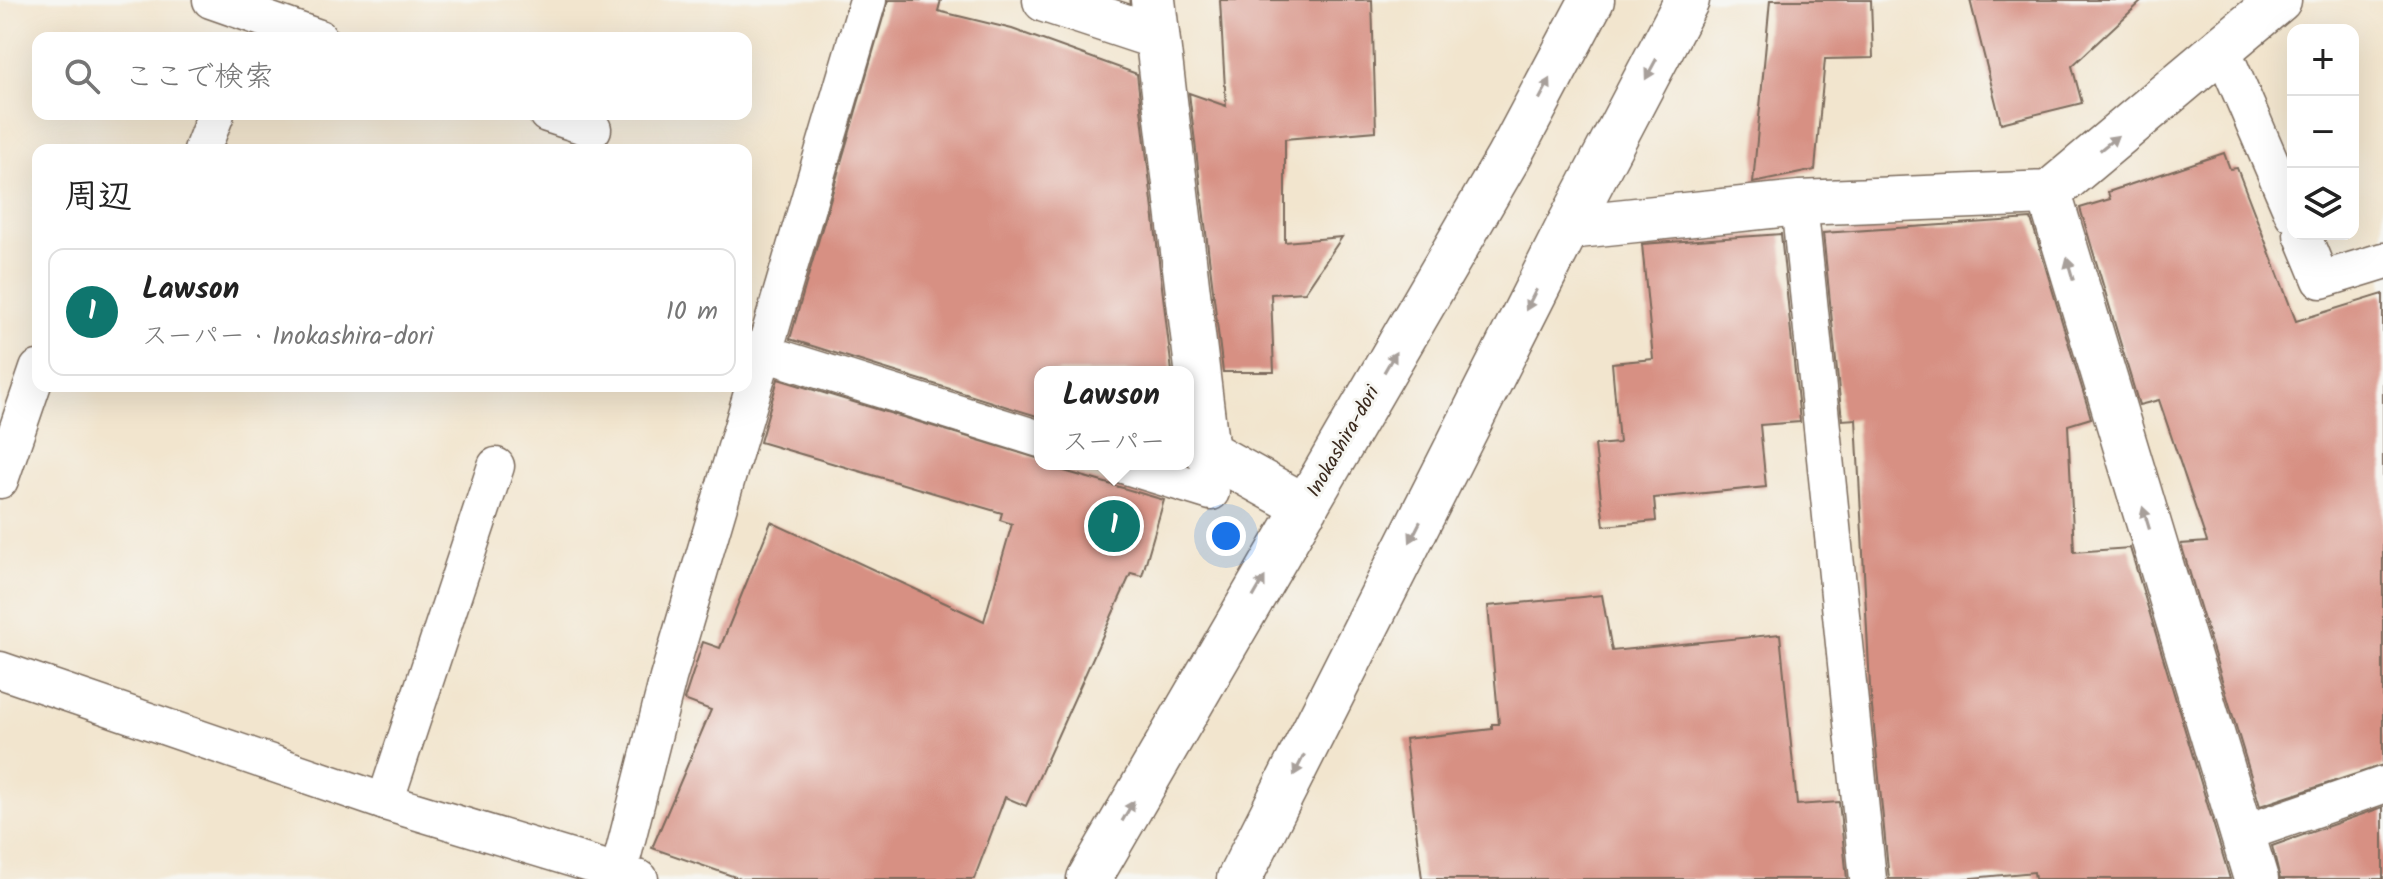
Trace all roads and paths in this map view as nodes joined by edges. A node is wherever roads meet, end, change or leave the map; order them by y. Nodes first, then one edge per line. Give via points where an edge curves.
1 (211, 0) edge
2 (868, 0) edge
3 (1045, 0) edge
4 (1592, 0) edge
5 (1687, 0) edge
6 (2279, 0) edge
7 (253, 18) edge
8 (1155, 19) edge
9 (299, 32) edge
10 (2223, 51) junction
11 (214, 120) edge
12 (565, 120) edge
13 (593, 129) dead end
14 (204, 144) edge
15 (2049, 193) junction
16 (2287, 200) edge
17 (1799, 203) junction
18 (1568, 227) junction
19 (2304, 240) edge
20 (2383, 261) edge
21 (764, 353) junction
22 (32, 377) edge
23 (13, 401) edge
24 (1034, 437) edge
25 (496, 466) dead end
26 (1140, 470) edge
27 (0, 480) edge
28 (1211, 492) dead end
29 (1306, 507) junction
30 (0, 670) edge
31 (2383, 785) edge
32 (385, 802) junction
33 (2242, 834) junction
34 (625, 876) edge
35 (1089, 879) edge
36 (1239, 879) edge
37 (1868, 879) edge
38 (2256, 879) edge

1 - 7 lane
2 - 21 lane
3 - 8 street
29 -> 4 street, Inokashira-dori via 1508,158
5 -> 18 street
6 - 10 street
7 - 9 lane
8 - 29 street via 1207,452
15 -> 10 street
10 - 16 lane
11 - 14 lane
12 - 13 lane
15 - 17 street
33 -> 15 street
17 - 18 street
17 - 37 lane
18 -> 36 street
19 - 20 lane via 2321,280
21 - 24 lane
21 - 34 lane via 668,678
22 - 23 lane
23 - 27 lane
25 - 32 lane
26 - 28 lane
35 -> 29 street, Inokashira-dori
30 - 32 lane
31 - 33 lane
32 - 34 lane
33 - 38 street

